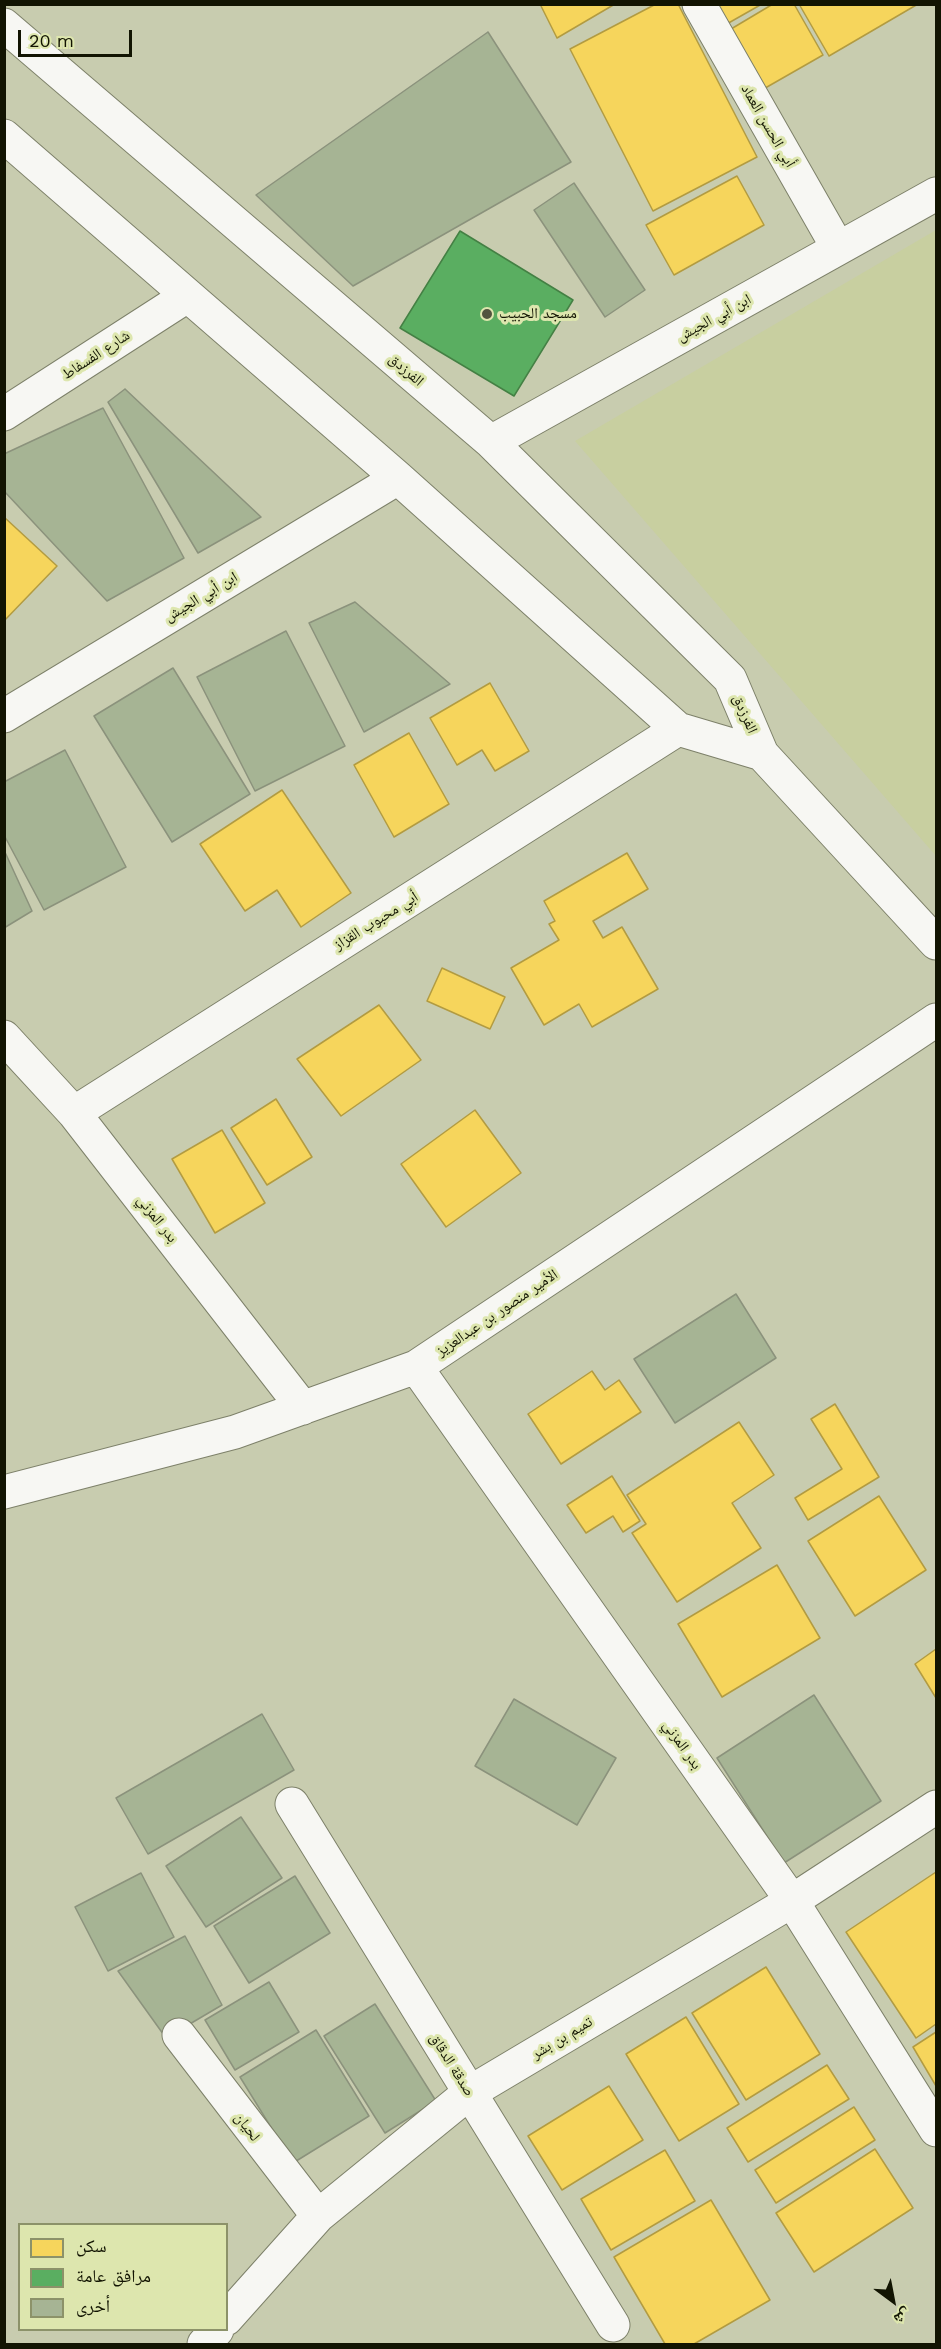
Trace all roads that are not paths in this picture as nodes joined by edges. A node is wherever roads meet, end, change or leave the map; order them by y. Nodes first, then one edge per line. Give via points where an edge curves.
1 (699, 4) edge
2 (4, 25) edge
3 (4, 135) edge
4 (936, 194) edge
5 (838, 248) junction
6 (187, 296) junction
7 (4, 414) edge
8 (491, 442) junction
9 (398, 478) junction
10 (4, 716) edge
11 (678, 729) junction
12 (762, 754) junction
13 (936, 943) edge
14 (936, 1020) edge
15 (4, 1037) edge
16 (74, 1113) junction
17 (416, 1367) junction
18 (303, 1408) junction
19 (4, 1492) edge
20 (292, 1804) dead end
21 (936, 1807) edge
22 (792, 1901) junction
23 (179, 2035) dead end
24 (469, 2093) junction
25 (936, 2130) edge
26 (318, 2216) junction
27 (228, 2317) edge
28 (613, 2325) dead end
29 (216, 2331) edge
30 (204, 2344) edge

1 - 5 street, أبي الحسن العماد
2 - 8 street, الفرزدق
3 - 6 street, الفرزدق
4 - 5 street, ابن أبي الجيش
5 - 8 street, ابن أبي الجيش
6 - 7 street, شارع الفسفاط
6 - 9 street, الفرزدق
8 - 12 street, الفرزدق via 730,679
9 - 10 street, ابن أبي الجيش
9 - 11 street, الفرزدق
11 - 12 street, الفرزدق
11 - 16 street, أبي محبوب القزاز
12 - 13 street, الفرزدق
14 - 17 street, الأمير منصور بن عبدالعزيز
15 - 16 street, بدر المزني
16 - 18 street, بدر المزني
17 - 18 street, الأمير منصور بن عبدالعزيز
17 - 22 street, بدر المزني
18 - 19 street, الأمير منصور بن عبدالعزيز via 235,1432
20 - 24 street, صدقة الدقاق
21 - 22 street, تميم بن بشر
22 - 24 street, تميم بن بشر
22 - 25 street, بدر المزني
23 - 26 street, لحيان
24 - 26 street, تميم بن بشر
24 - 28 street, صدقة الدقاق
26 - 27 street, تميم بن بشر
29 - 30 street

